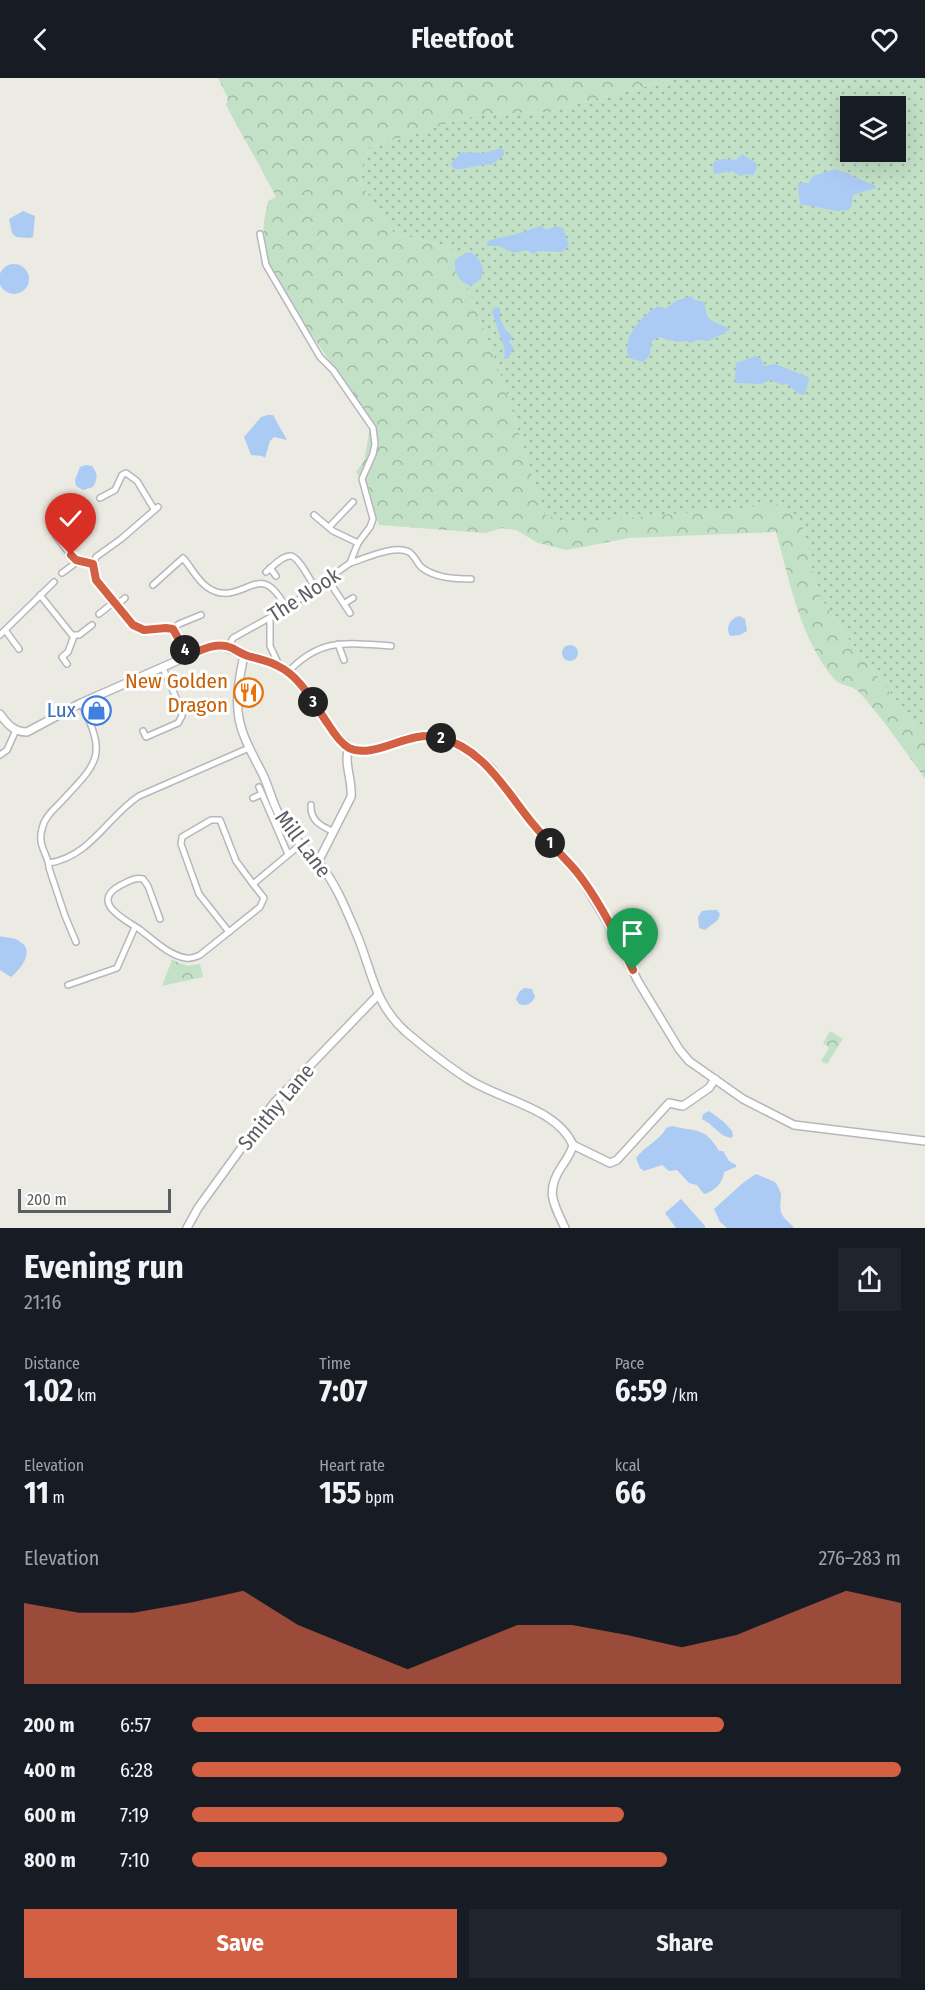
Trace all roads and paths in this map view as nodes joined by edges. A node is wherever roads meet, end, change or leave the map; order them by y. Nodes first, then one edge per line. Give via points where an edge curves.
1 (260, 234) dead end
2 (100, 498) dead end
3 (353, 502) dead end
4 (79, 515) dead end
5 (314, 515) dead end
6 (329, 527) junction
7 (358, 543) junction
8 (76, 560) junction
9 (350, 563) junction
10 (93, 564) junction
11 (62, 573) dead end
12 (276, 576) dead end
13 (471, 579) dead end
14 (328, 580) junction
15 (54, 582) dead end
16 (153, 585) dead end
17 (316, 589) junction
18 (40, 595) junction
19 (125, 598) dead end
20 (353, 598) dead end
21 (115, 603) junction
22 (345, 603) junction
23 (287, 608) junction
24 (350, 613) dead end
25 (99, 614) dead end
26 (201, 615) dead end
27 (270, 618) junction
28 (92, 625) dead end
29 (173, 629) junction
30 (2, 633) edge
31 (74, 636) junction
32 (338, 644) junction
33 (392, 646) dead end
34 (228, 647) junction
35 (19, 649) dead end
36 (244, 655) junction
37 (188, 656) junction
38 (344, 660) dead end
39 (67, 663) dead end
40 (280, 667) junction
41 (163, 668) junction
42 (288, 672) junction
43 (81, 703) junction
44 (2, 720) edge
45 (16, 730) junction
46 (143, 730) dead end
47 (349, 747) junction
48 (249, 748) junction
49 (0, 755) edge
50 (259, 787) dead end
51 (262, 794) junction
52 (253, 798) dead end
53 (311, 805) dead end
54 (334, 832) junction
55 (301, 844) junction
56 (288, 854) junction
57 (49, 862) junction
58 (318, 862) junction
59 (254, 884) junction
60 (150, 915) dead end
61 (135, 927) junction
62 (229, 932) junction
63 (76, 942) dead end
64 (76, 982) junction
65 (68, 985) dead end
66 (78, 990) dead end
67 (378, 995) junction
68 (715, 1079) junction
69 (925, 1141) edge
70 (573, 1145) junction
71 (187, 1228) edge
72 (565, 1228) edge

1 - 7 street, The Nook via 266,265 320,357 373,428 373,454 362,479 373,519
2 - 10 street via 115,490 126,473 137,481 156,508
3 - 6 street
4 - 8 street via 56,536
5 - 6 street
6 - 7 street
7 - 9 street, The Nook
8 - 10 street
8 - 11 street
9 - 13 street via 383,552 404,551 436,575
9 - 14 street, The Nook
10 - 21 street via 96,580
12 - 17 street via 268,570 287,556 295,557
14 - 17 street, The Nook
14 - 22 street
15 - 18 street
16 - 23 street via 186,556 202,583 212,590 233,593 265,584
17 - 23 street, The Nook
18 - 30 street
18 - 31 street
19 - 21 street
20 - 22 street
21 - 25 street
21 - 29 street via 140,630
22 - 24 street
23 - 27 street, The Nook
26 - 29 street
27 - 34 street, The Nook via 233,638
27 - 40 street via 270,646
28 - 31 street
29 - 37 street
30 - 35 street
31 - 39 street via 62,657
32 - 33 street
32 - 38 street
32 - 42 street via 314,651
34 - 36 street
34 - 37 street via 212,647
36 - 40 street
36 - 48 street, Mill Lane via 237,702
37 - 41 street
40 - 42 street
41 - 43 street
41 - 46 street via 182,716 178,723 146,737
42 - 47 street
43 - 45 street via 32,730
43 - 57 street via 96,735 97,752 88,772 44,822 40,841
44 - 45 street
45 - 49 street via 9,748
47 - 54 street via 351,797
47 - 68 street via 373,750 430,736 455,744 485,762 532,824 581,878 683,1055
48 - 55 street, Mill Lane via 282,821
48 - 57 street via 139,796 85,848
50 - 51 street
51 - 52 street
51 - 56 street
53 - 54 street via 316,821
54 - 58 street
55 - 56 street
55 - 58 street, Mill Lane
56 - 59 street
57 - 63 street
58 - 67 street, Mill Lane via 332,881 354,927
59 - 62 street via 263,896 263,904
59 - 62 street via 236,861 220,820 211,820 182,837 199,894
60 - 61 street via 159,916 143,879 133,879 114,889 109,899 113,912
61 - 62 street via 156,944 187,958 200,955
61 - 64 street via 117,968
64 - 65 street
64 - 66 street
67 - 70 street, Mill Lane via 396,1022 441,1060 485,1089 548,1116
67 - 71 street, Smithy Lane via 274,1103
68 - 69 street via 743,1099 794,1125
68 - 70 street via 683,1107 669,1103 617,1160 610,1163
70 - 72 street via 552,1188

